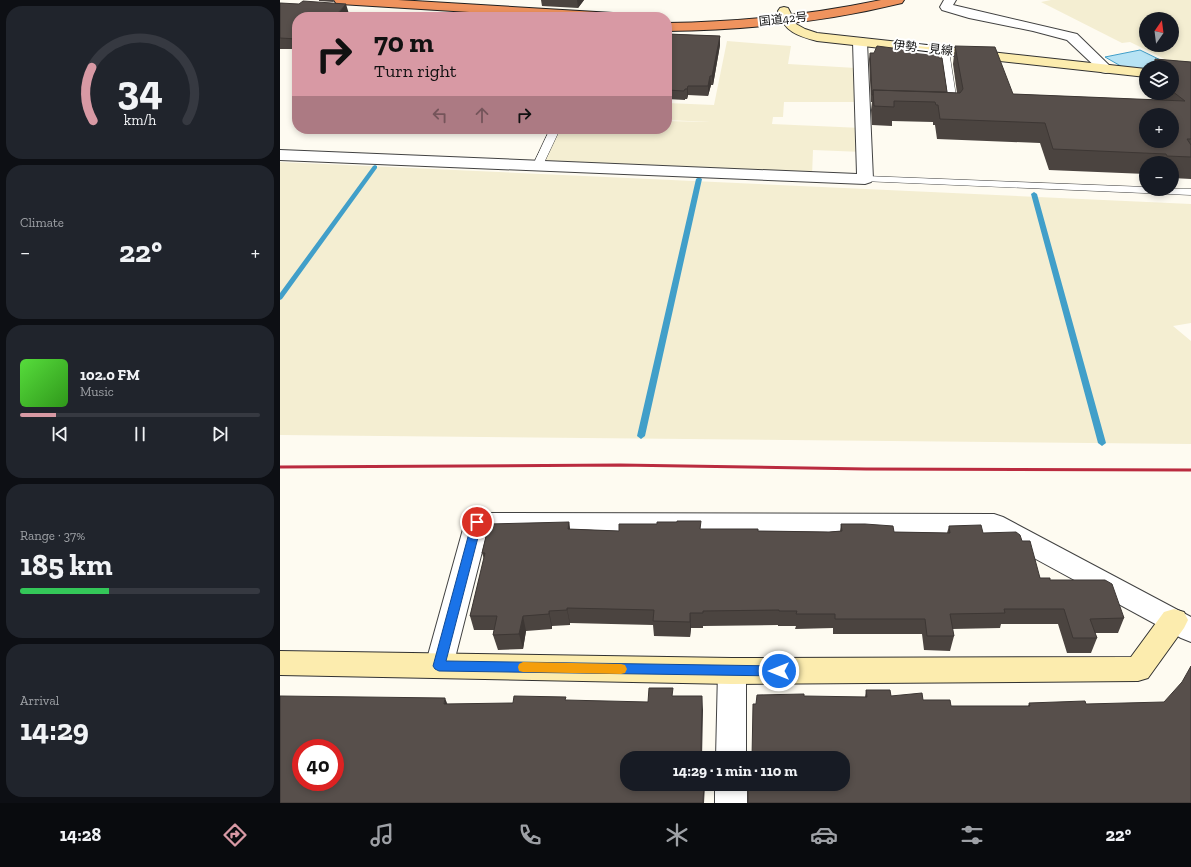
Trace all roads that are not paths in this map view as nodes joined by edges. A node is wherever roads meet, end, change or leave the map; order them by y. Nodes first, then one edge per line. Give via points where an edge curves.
1 (854, 0) edge
2 (898, 0) edge
3 (950, 0) edge
4 (337, 4) edge
5 (426, 12) edge
6 (507, 12) edge
7 (785, 15) junction
8 (672, 19) edge
9 (672, 27) edge
10 (860, 42) junction
11 (945, 51) junction
12 (1106, 69) junction
13 (1139, 72) edge
14 (947, 109) edge
15 (553, 134) edge
16 (280, 154) edge
17 (538, 165) junction
18 (865, 179) junction
19 (1191, 192) edge
20 (1182, 625) edge
21 (280, 663) edge
22 (439, 666) junction
23 (732, 671) junction
24 (732, 751) edge
25 (731, 791) edge
26 (731, 803) edge

1 - 7 highway, 国道42号
2 - 7 highway, 国道42号 via 830,13
3 - 12 street via 946,7 1072,37
4 - 5 highway
4 - 6 highway
7 - 8 highway, 国道42号
7 - 9 highway, 国道42号 via 731,24
7 - 10 street, 伊勢二見線 via 792,28 805,34
10 - 11 street, 伊勢二見線
10 - 18 street via 867,106
11 - 12 street, 伊勢二見線
11 - 14 lane via 954,109
12 - 13 street, 伊勢二見線
15 - 17 lane
16 - 17 street
17 - 18 street
18 - 19 lane
20 - 22 street via 994,524 477,522
20 - 23 street via 1138,669
21 - 22 street
22 - 23 street
23 - 24 street
25 - 26 street

